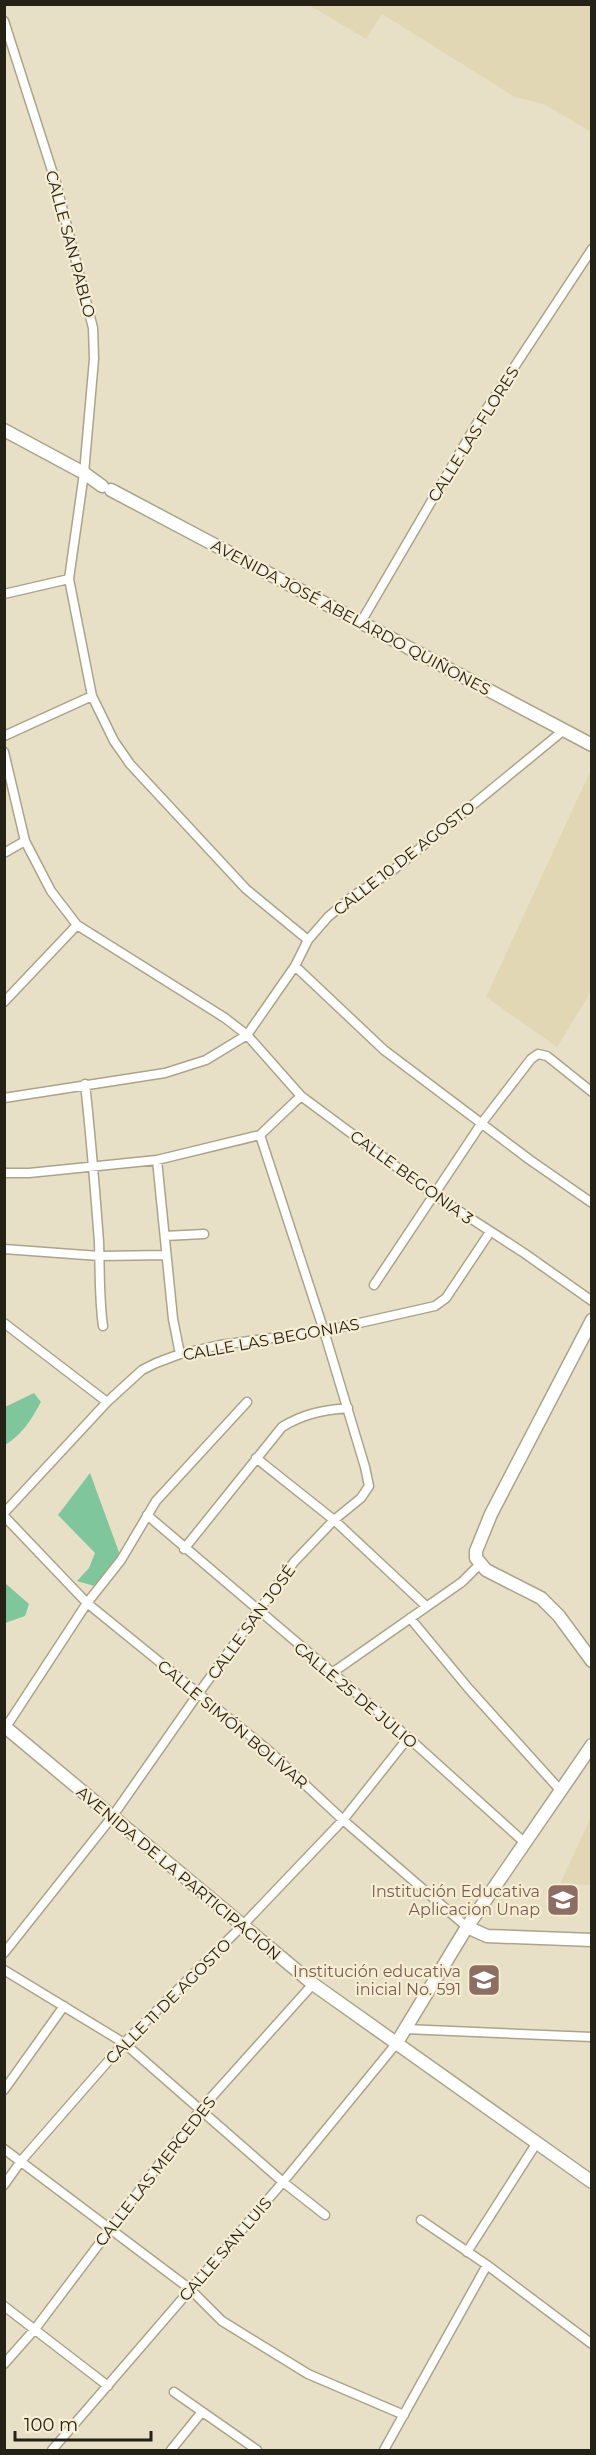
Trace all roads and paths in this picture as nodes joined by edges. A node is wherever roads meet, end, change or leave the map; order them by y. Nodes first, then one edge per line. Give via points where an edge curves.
1 (4, 21) edge
2 (591, 249) edge
3 (4, 430) edge
4 (84, 473) junction
5 (69, 579) junction
6 (4, 594) edge
7 (361, 622) junction
8 (92, 696) junction
9 (564, 730) junction
10 (4, 736) edge
11 (591, 745) edge
12 (4, 752) edge
13 (25, 841) junction
14 (4, 853) edge
15 (77, 926) junction
16 (308, 940) junction
17 (295, 966) junction
18 (4, 1002) edge
19 (247, 1035) junction
20 (85, 1084) junction
21 (591, 1092) edge
22 (301, 1096) junction
23 (4, 1098) edge
24 (481, 1124) junction
25 (260, 1135) junction
26 (157, 1160) junction
27 (94, 1166) junction
28 (4, 1173) edge
29 (433, 1194) junction
30 (591, 1203) edge
31 (490, 1232) junction
32 (204, 1234) dead end
33 (165, 1236) junction
34 (4, 1249) edge
35 (166, 1255) junction
36 (99, 1256) junction
37 (374, 1285) dead end
38 (591, 1301) edge
39 (591, 1320) edge
40 (4, 1323) edge
41 (103, 1326) dead end
42 (324, 1331) junction
43 (180, 1354) junction
44 (107, 1402) junction
45 (247, 1402) dead end
46 (348, 1408) junction
47 (256, 1458) junction
48 (4, 1515) edge
49 (147, 1515) junction
50 (334, 1520) junction
51 (184, 1549) junction
52 (480, 1564) junction
53 (87, 1603) junction
54 (426, 1606) junction
55 (257, 1611) junction
56 (410, 1618) junction
57 (591, 1661) edge
58 (332, 1673) junction
59 (198, 1694) junction
60 (5, 1728) edge
61 (408, 1738) junction
62 (591, 1745) edge
63 (561, 1791) junction
64 (112, 1817) junction
65 (343, 1820) junction
66 (525, 1844) junction
67 (241, 1927) junction
68 (467, 1927) junction
69 (591, 1940) edge
70 (4, 1953) edge
71 (4, 1970) edge
72 (313, 1984) junction
73 (64, 2006) junction
74 (405, 2029) junction
75 (591, 2037) edge
76 (124, 2043) junction
77 (396, 2044) junction
78 (4, 2090) edge
79 (200, 2110) junction
80 (536, 2144) junction
81 (4, 2149) edge
82 (21, 2161) junction
83 (283, 2182) junction
84 (591, 2182) edge
85 (4, 2186) edge
86 (325, 2215) dead end
87 (421, 2220) dead end
88 (111, 2227) junction
89 (467, 2252) junction
90 (487, 2265) junction
91 (190, 2289) junction
92 (4, 2306) edge
93 (35, 2329) junction
94 (591, 2344) edge
95 (4, 2364) edge
96 (108, 2386) junction
97 (174, 2392) dead end
98 (201, 2413) junction
99 (404, 2415) junction
100 (52, 2451) edge
101 (171, 2451) edge
102 (257, 2451) edge
103 (384, 2451) edge

1 - 4 street, CALLE SAN PABLO via 56,183 93,328
2 - 7 street, CALLE LAS FLORES via 476,425
3 - 4 main road, AVENIDA JOSÉ ABELARDO QUIÑONES
4 - 5 street, CALLE SAN PABLO
4 - 7 main road, AVENIDA JOSÉ ABELARDO QUIÑONES
5 - 6 street
5 - 8 street, CALLE SAN PABLO
7 - 9 main road, AVENIDA JOSÉ ABELARDO QUIÑONES
8 - 10 street
8 - 16 street, CALLE SAN PABLO via 130,764 246,889
9 - 11 main road, AVENIDA JOSÉ ABELARDO QUIÑONES
9 - 16 street, CALLE 10 DE AGOSTO via 392,872 344,903
12 - 13 street
13 - 14 street
13 - 15 street via 51,891
15 - 18 street
15 - 19 street, CALLE BEGONIA 3
16 - 17 street, CALLE 10 DE AGOSTO
17 - 19 street, CALLE 10 DE AGOSTO
17 - 24 street via 384,1050
19 - 20 street, CALLE 10 DE AGOSTO via 206,1060 165,1073
19 - 22 street, CALLE BEGONIA 3
20 - 23 street, CALLE 10 DE AGOSTO
20 - 27 street
21 - 24 street via 542,1054 531,1059
22 - 25 street
22 - 29 street, CALLE BEGONIA 3
24 - 29 street
24 - 30 street
25 - 26 street
25 - 42 street
26 - 27 street
26 - 33 street
27 - 28 street
27 - 36 street
29 - 31 street, CALLE BEGONIA 3
29 - 37 street
31 - 38 street, CALLE BEGONIA 3
31 - 42 street, CALLE LAS BEGONIAS via 441,1303
32 - 33 street
33 - 35 street
34 - 36 street
35 - 36 street
35 - 43 street
36 - 41 street
39 - 52 main road via 491,1514 476,1551
40 - 44 street
42 - 43 street, CALLE LAS BEGONIAS
42 - 46 street
43 - 44 street, CALLE LAS BEGONIAS via 142,1370
44 - 48 street, CALLE LAS BEGONIAS
45 - 49 street
46 - 47 street via 298,1417 282,1428
46 - 50 street, CALLE SAN JOSÉ via 368,1481 367,1491
47 - 50 street
47 - 51 street
48 - 53 street, CALLE SIMÓN BOLÍVAR
49 - 51 street, CALLE 25 DE JULIO
49 - 53 street via 121,1560
50 - 54 street
50 - 55 street, CALLE SAN JOSÉ via 294,1562
51 - 55 street, CALLE 25 DE JULIO
52 - 54 street via 462,1582
52 - 57 main road via 541,1598
53 - 59 street, CALLE SIMÓN BOLÍVAR
53 - 60 street
54 - 56 street
55 - 58 street, CALLE 25 DE JULIO
55 - 59 street, CALLE SAN JOSÉ
56 - 58 street
56 - 63 street
58 - 61 street, CALLE 25 DE JULIO
59 - 64 street, CALLE SAN JOSÉ
59 - 65 street, CALLE SIMÓN BOLÍVAR via 268,1750
60 - 64 main road, AVENIDA DE LA PARTICIPACIÓN
61 - 65 street, CALLE 11 DE AGOSTO
61 - 66 street, CALLE 25 DE JULIO
62 - 63 main road
63 - 66 main road
64 - 67 main road, AVENIDA DE LA PARTICIPACIÓN
64 - 70 street, CALLE SAN JOSÉ
65 - 67 street, CALLE 11 DE AGOSTO
65 - 68 street, CALLE SIMÓN BOLÍVAR
66 - 68 main road
67 - 72 main road, AVENIDA DE LA PARTICIPACIÓN
67 - 76 street, CALLE 11 DE AGOSTO
68 - 69 main road via 487,1936
68 - 74 main road
71 - 73 street
72 - 77 main road, AVENIDA DE LA PARTICIPACIÓN
72 - 79 street, CALLE LAS MERCEDES
73 - 76 street
73 - 78 street
74 - 75 street
74 - 77 main road
76 - 79 street
76 - 82 street, CALLE 11 DE AGOSTO
77 - 80 main road, AVENIDA DE LA PARTICIPACIÓN
77 - 83 street, CALLE SAN LUIS
79 - 83 street
79 - 88 street, CALLE LAS MERCEDES
80 - 84 main road, AVENIDA DE LA PARTICIPACIÓN
80 - 89 street
81 - 82 street
82 - 85 street, CALLE 11 DE AGOSTO
82 - 88 street
83 - 86 street
83 - 91 street, CALLE SAN LUIS
87 - 89 street
88 - 91 street
88 - 93 street, CALLE LAS MERCEDES
89 - 90 street
90 - 94 street
90 - 99 street
91 - 96 street, CALLE SAN LUIS
91 - 99 street via 222,2321 257,2344 308,2374
92 - 93 street
93 - 95 street, CALLE LAS MERCEDES
93 - 96 street
96 - 100 street, CALLE SAN LUIS
97 - 98 street
98 - 101 street
98 - 102 street
99 - 103 street

